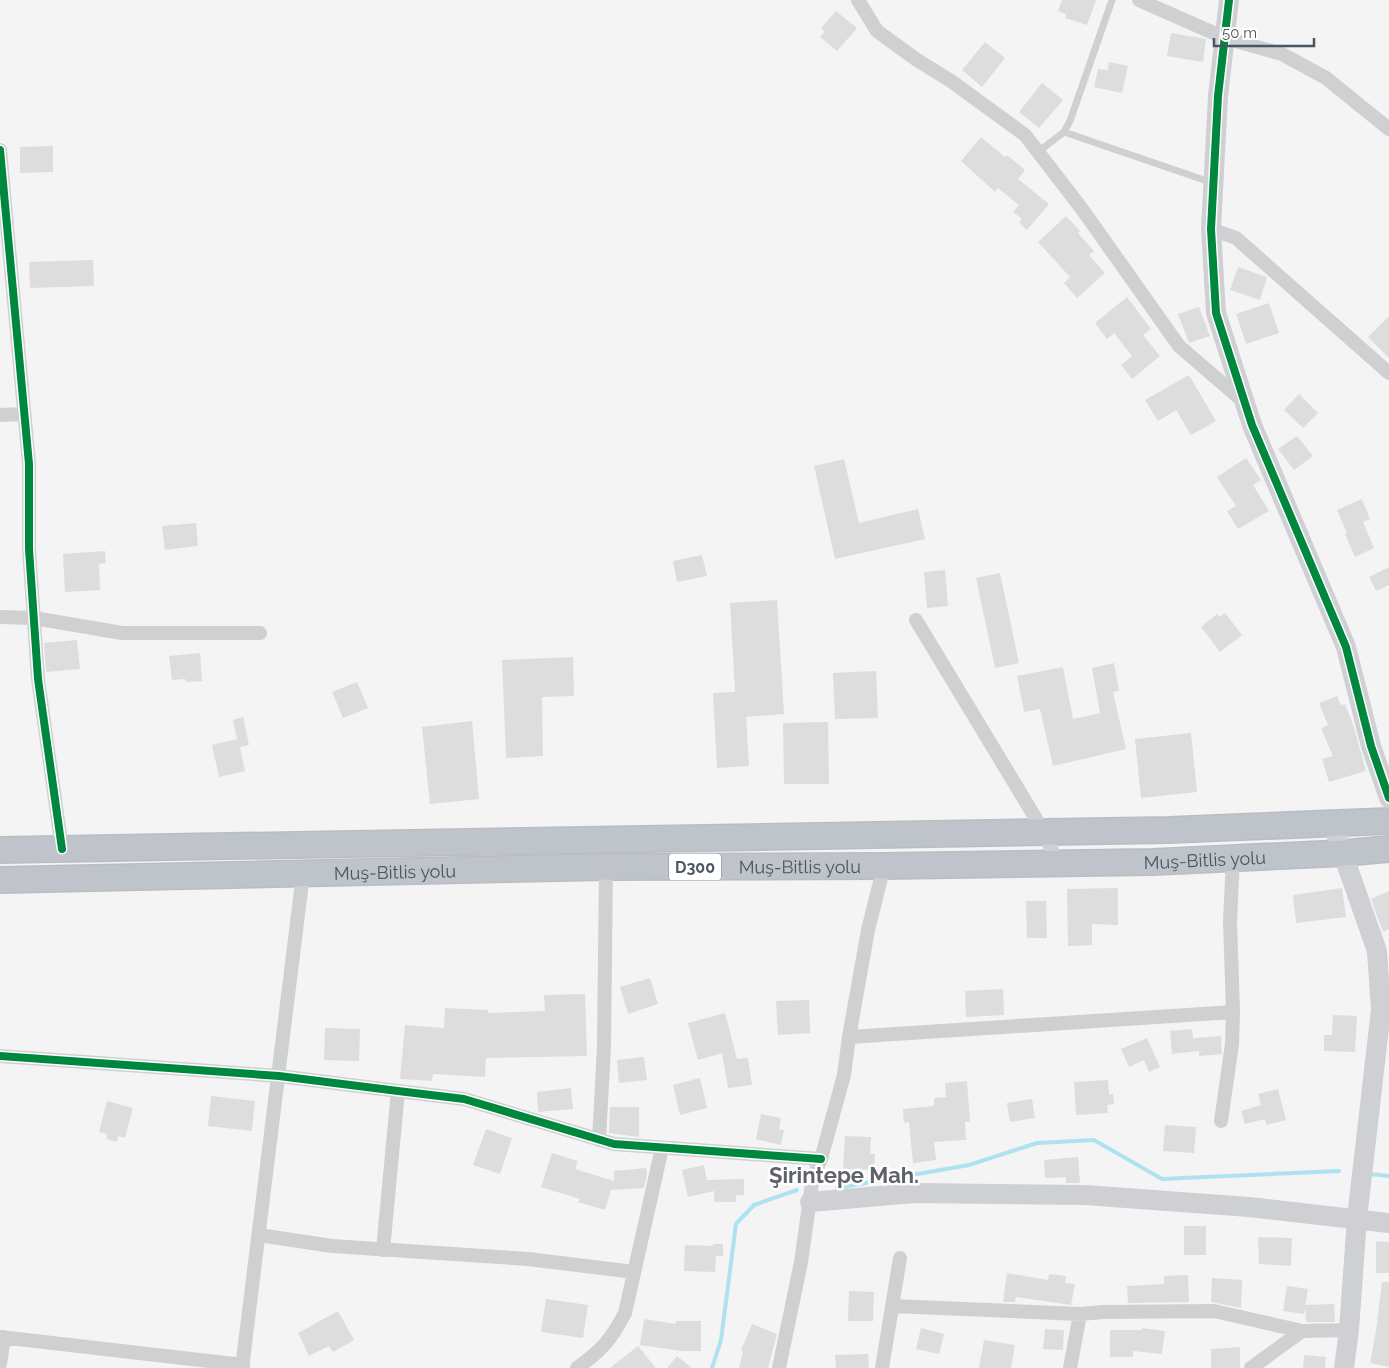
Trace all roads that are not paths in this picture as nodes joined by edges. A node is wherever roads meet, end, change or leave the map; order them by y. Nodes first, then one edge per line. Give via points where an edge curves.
1 (858, 0) edge
2 (1112, 0) edge
3 (1140, 0) edge
4 (1229, 0) edge
5 (1225, 38) junction
6 (1389, 128) edge
7 (1064, 132) junction
8 (0, 150) edge
9 (1038, 152) junction
10 (1214, 183) junction
11 (1211, 229) junction
12 (7, 310) edge
13 (1389, 373) edge
14 (1245, 404) junction
15 (24, 414) junction
16 (0, 415) edge
17 (0, 617) edge
18 (34, 618) junction
19 (916, 620) dead end
20 (260, 633) dead end
21 (1389, 798) edge
22 (1389, 821) edge
23 (1332, 823) junction
24 (1044, 832) junction
25 (62, 849) junction
26 (1389, 849) edge
27 (0, 850) edge
28 (1344, 853) junction
29 (1233, 858) junction
30 (1057, 864) junction
31 (884, 866) junction
32 (606, 867) junction
33 (303, 874) junction
34 (0, 880) edge
35 (1233, 1012) junction
36 (849, 1037) junction
37 (0, 1056) edge
38 (279, 1076) junction
39 (398, 1091) junction
40 (1221, 1121) dead end
41 (599, 1140) junction
42 (662, 1148) junction
43 (821, 1159) junction
44 (810, 1202) junction
45 (1357, 1218) junction
46 (1389, 1223) edge
47 (258, 1235) junction
48 (382, 1250) junction
49 (900, 1258) dead end
50 (634, 1272) junction
51 (892, 1306) junction
52 (1080, 1314) junction
53 (1348, 1330) junction
54 (1302, 1331) junction
55 (2, 1337) edge
56 (0, 1364) edge
57 (242, 1366) edge
58 (577, 1368) edge
59 (780, 1368) edge
60 (882, 1368) edge
61 (1070, 1368) edge
62 (1250, 1368) edge
63 (1344, 1368) edge

1 - 9 street via 877,31 1025,135
2 - 7 lane
3 - 5 street
4 - 5 street
5 - 6 street via 1282,54 1326,78
5 - 10 street via 1218,96
7 - 9 lane
7 - 10 lane
8 - 12 street
9 - 14 street via 1179,346
10 - 11 street
11 - 13 street via 1236,238
11 - 14 street via 1216,313
12 - 15 street
14 - 21 street via 1346,647 1371,746
15 - 16 street
15 - 18 street via 29,464 29,549
17 - 18 street
18 - 20 street via 122,633
18 - 25 street via 38,680
19 - 24 street
22 - 23 highway, Muş-Bitlis yolu / D300
23 - 24 highway, Muş-Bitlis yolu / D300
23 - 28 street
24 - 25 highway, Muş-Bitlis yolu / D300
24 - 30 street
25 - 27 highway, Muş-Bitlis yolu / D300
26 - 28 highway, Muş-Bitlis yolu / D300
28 - 29 highway, Muş-Bitlis yolu / D300
28 - 45 street via 1377,951 1381,1010
29 - 30 highway, Muş-Bitlis yolu / D300
29 - 35 street via 1230,929
30 - 31 highway, Muş-Bitlis yolu / D300
31 - 32 highway, Muş-Bitlis yolu / D300
31 - 36 street via 868,930
32 - 33 highway, Muş-Bitlis yolu / D300
32 - 41 street via 604,1046
33 - 34 highway, Muş-Bitlis yolu / D300
33 - 38 street
35 - 36 street
35 - 40 street via 1232,1044
36 - 43 street via 844,1076
37 - 38 street
38 - 39 street
38 - 47 street
39 - 41 street via 464,1099
39 - 48 street
41 - 42 street
42 - 43 street
42 - 50 street
43 - 44 street via 813,1177
44 - 45 street via 914,1193 1086,1195
44 - 59 street
45 - 46 street
45 - 53 street
47 - 48 street
47 - 57 street
48 - 50 street via 528,1259
49 - 51 street
50 - 58 street via 625,1313 613,1335 596,1355
51 - 52 street
51 - 60 street
52 - 54 street via 1214,1312
52 - 61 street
53 - 54 street
53 - 63 street
54 - 62 street
55 - 56 street
55 - 57 street

